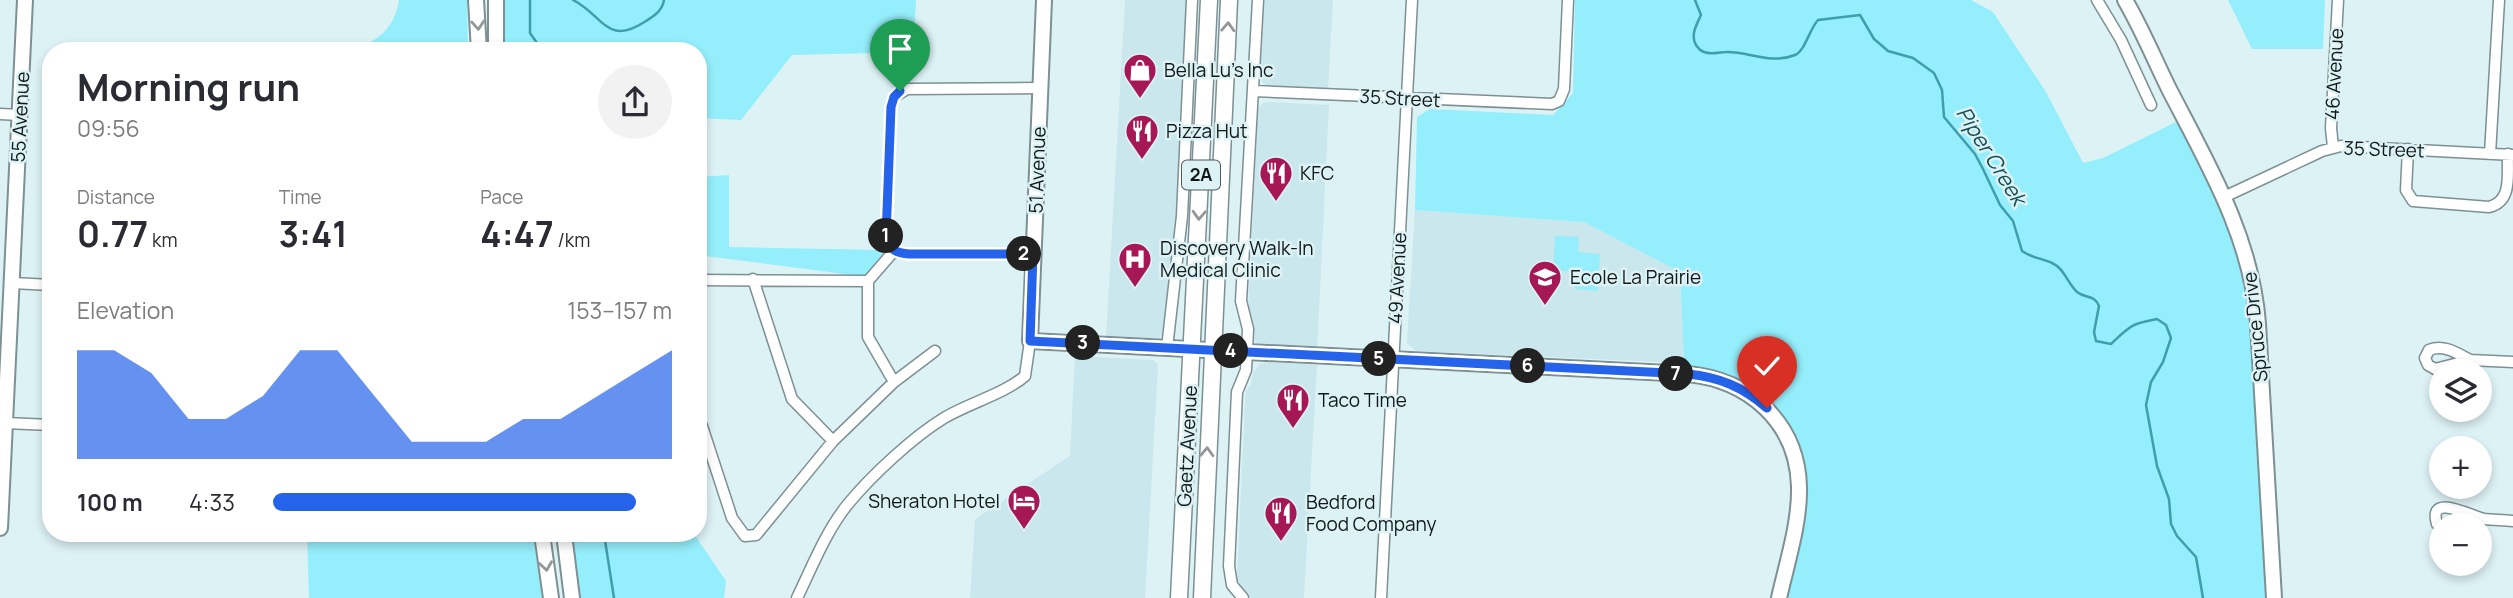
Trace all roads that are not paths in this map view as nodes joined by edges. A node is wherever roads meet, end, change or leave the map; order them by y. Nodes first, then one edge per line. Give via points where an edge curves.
1 (25, 0) edge
2 (476, 0) edge
3 (496, 0) edge
4 (1044, 0) edge
5 (1192, 0) edge
6 (1209, 0) edge
7 (1229, 0) edge
8 (1258, 0) edge
9 (1412, 0) edge
10 (1568, 0) edge
11 (2097, 0) edge
12 (2125, 0) edge
13 (2338, 0) edge
14 (2499, 0) edge
15 (479, 42) edge
16 (496, 42) edge
17 (1040, 88) junction
18 (1253, 91) junction
19 (1407, 98) junction
20 (2151, 105) dead end
21 (0, 114) edge
22 (20, 115) junction
23 (2333, 147) junction
24 (2408, 149) junction
25 (2490, 153) junction
26 (2511, 155) edge
27 (2224, 197) junction
28 (894, 251) junction
29 (1033, 254) junction
30 (753, 279) junction
31 (707, 280) edge
32 (867, 281) junction
33 (12, 283) junction
34 (42, 285) edge
35 (1030, 341) junction
36 (1167, 348) junction
37 (1193, 349) junction
38 (1211, 350) junction
39 (935, 351) dead end
40 (1247, 352) junction
41 (1393, 360) junction
42 (2492, 361) edge
43 (2513, 362) edge
44 (894, 382) junction
45 (5, 423) junction
46 (42, 425) edge
47 (833, 441) junction
48 (707, 442) edge
49 (1186, 462) junction
50 (2437, 513) edge
51 (2469, 513) edge
52 (2492, 520) edge
53 (2513, 521) edge
54 (0, 528) edge
55 (543, 542) edge
56 (565, 542) edge
57 (1205, 596) edge
58 (551, 598) edge
59 (572, 598) edge
60 (797, 598) edge
61 (1178, 598) edge
62 (1243, 598) edge
63 (1381, 598) edge
64 (1779, 598) edge
65 (2274, 598) edge

1 - 22 street, 55 Avenue
2 -> 15 street
3 - 16 street
4 - 17 street, 51 Avenue
5 - 36 street via 1182,216
6 -> 37 main road, Gaetz Avenue / 2A
38 -> 7 main road, Gaetz Avenue / 2A
8 - 18 street
9 - 19 street, 49 Avenue
10 - 19 street, 35 Street via 1564,89 1559,101 1548,105
11 - 20 street
12 - 27 street, Spruce Drive
13 - 23 street, 46 Avenue
14 - 25 street
17 - 28 street via 904,90 894,97 886,237
17 - 29 street, 51 Avenue
18 - 19 street, 35 Street
18 - 40 street via 1241,301
19 - 41 street, 49 Avenue
21 - 22 street
22 - 33 street, 55 Avenue
23 - 24 street, 35 Street
23 - 27 street, 35 Street
24 - 25 street, 35 Street
24 - 26 street via 2406,190 2417,203 2495,206 2507,190
25 - 26 street, 35 Street
27 - 65 street, Spruce Drive via 2241,236 2256,293
28 - 29 street
28 - 32 street
29 - 35 street, 51 Avenue
30 - 31 street
30 - 32 street
30 - 47 street via 792,398
32 - 44 street via 868,337
33 - 34 street
33 - 45 street, 55 Avenue
35 - 36 street
35 - 60 street via 1025,376 923,431 848,505
36 - 37 street
37 - 38 street
37 - 49 main road, Gaetz Avenue / 2A
38 - 40 street
57 -> 38 main road, Gaetz Avenue / 2A
39 - 44 street
40 - 41 street
40 - 62 street via 1246,373 1237,392 1229,566 1232,585
41 - 63 street, 49 Avenue
41 - 64 street via 1688,374 1738,387 1773,416 1790,445 1798,473 1799,500
42 - 43 street
44 - 47 street
45 - 46 street
45 - 54 street, 55 Avenue
47 - 48 street via 756,535 745,536 732,518
49 - 57 main road via 1195,497 1193,569 1198,589
49 - 61 main road, Gaetz Avenue / 2A
50 - 51 street via 2444,507
52 - 53 street
55 -> 58 street
56 - 59 street

